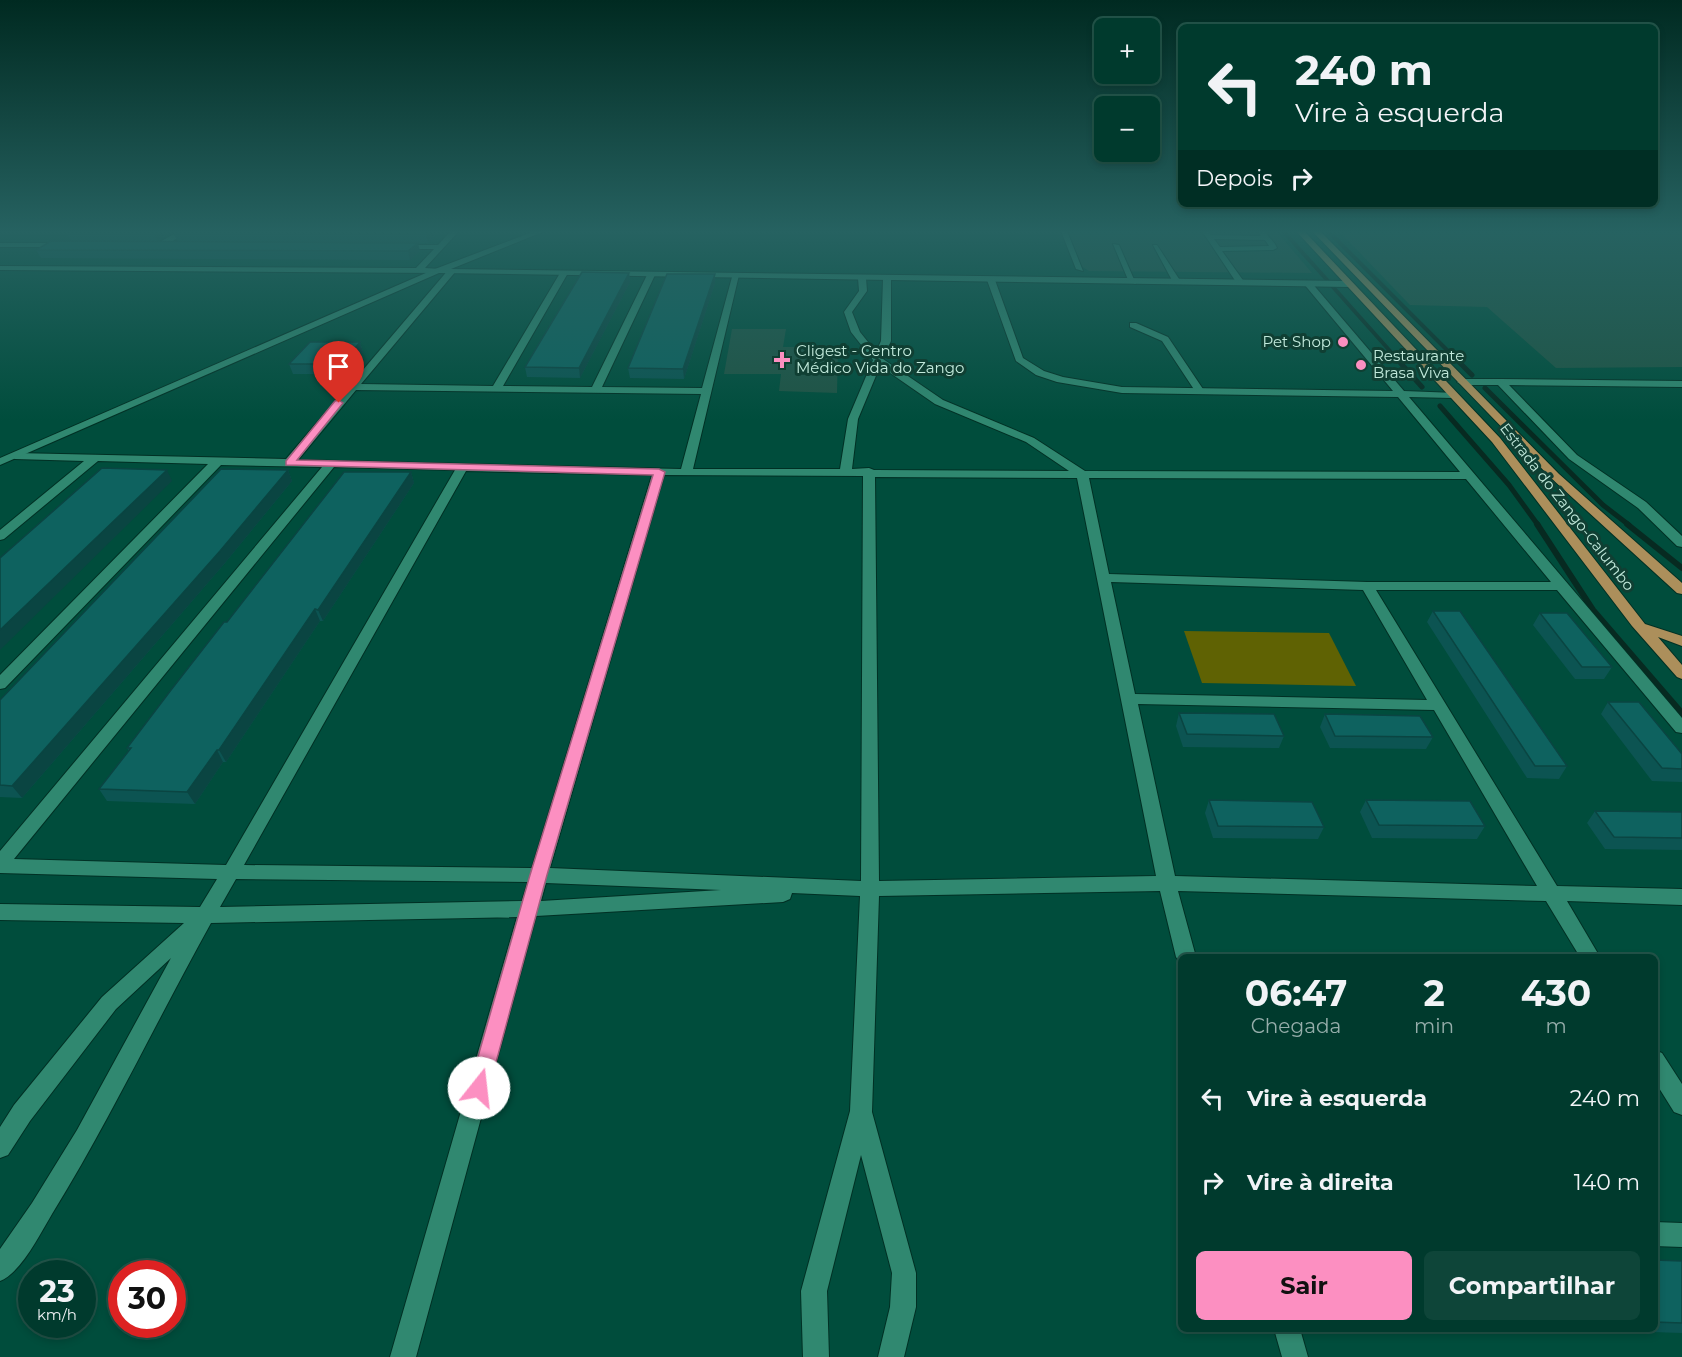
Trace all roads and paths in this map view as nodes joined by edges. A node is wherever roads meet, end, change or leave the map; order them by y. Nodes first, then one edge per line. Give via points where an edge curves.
1 (385, 294) edge
2 (432, 294) edge
3 (551, 294) edge
4 (642, 294) edge
5 (731, 294) edge
6 (861, 294) edge
7 (868, 294) edge
8 (885, 294) edge
9 (886, 294) edge
10 (996, 294) edge
11 (1317, 294) edge
12 (1359, 294) edge
13 (1379, 294) edge
14 (874, 298) junction
15 (852, 307) junction
16 (886, 307) junction
17 (1133, 325) dead end
18 (878, 360) junction
19 (1467, 382) junction
20 (1500, 382) junction
21 (1682, 384) edge
22 (351, 387) junction
23 (496, 389) junction
24 (596, 390) junction
25 (706, 391) junction
26 (1200, 392) junction
27 (1403, 394) junction
28 (1452, 395) junction
29 (15, 456) junction
30 (94, 459) junction
31 (0, 462) edge
32 (217, 462) junction
33 (289, 463) junction
34 (331, 464) junction
35 (462, 466) junction
36 (846, 471) junction
37 (869, 471) junction
38 (659, 472) junction
39 (686, 472) junction
40 (1082, 474) junction
41 (1471, 476) junction
42 (0, 536) edge
43 (1682, 543) edge
44 (1106, 578) junction
45 (1367, 586) junction
46 (1559, 586) junction
47 (1682, 590) edge
48 (1637, 623) junction
49 (1682, 641) edge
50 (1682, 674) edge
51 (0, 684) edge
52 (1130, 699) junction
53 (1438, 705) junction
54 (1682, 728) edge
55 (0, 865) edge
56 (231, 872) junction
57 (539, 875) junction
58 (1167, 883) junction
59 (870, 889) junction
60 (1550, 893) junction
61 (1682, 897) edge
62 (529, 909) junction
63 (0, 912) edge
64 (204, 915) junction
65 (1185, 954) edge
66 (1588, 954) edge
67 (1658, 1066) edge
68 (1682, 1104) edge
69 (861, 1111) junction
70 (0, 1147) edge
71 (1658, 1234) edge
72 (1682, 1235) edge
73 (0, 1269) edge
74 (1288, 1332) edge
75 (404, 1357) edge
76 (816, 1357) edge
77 (891, 1357) edge
78 (1296, 1357) edge

1 - 29 street
2 - 22 street
3 - 23 street
4 - 24 street
5 - 25 street
6 - 15 street
7 - 14 street
8 - 14 street
9 - 16 street
10 - 26 street via 1018,359 1026,366 1061,380 1105,389
11 - 27 street
12 - 28 main road, Estrada do Zango-Calumbo
13 - 19 main road
14 - 15 street
14 - 16 street
15 - 18 street via 849,318 861,341
16 - 18 street via 886,341
17 - 26 lane via 1165,339
18 - 36 street via 853,419
18 - 40 street via 939,402 1030,440
19 - 20 street
19 - 47 main road via 1555,476
20 - 21 street
20 - 43 street via 1573,458 1642,505
22 - 23 street
22 - 33 street
23 - 24 street
24 - 25 street
25 - 39 street
26 - 27 street
27 - 28 street
27 - 41 street
28 - 48 main road, Estrada do Zango-Calumbo via 1496,440
29 - 30 street
29 - 31 street
30 - 32 street
30 - 42 street
32 - 33 street
32 - 51 street
33 - 34 street
34 - 35 street
34 - 55 street
35 - 38 street
35 - 56 street
36 - 37 street
36 - 39 street
37 - 40 street
37 - 59 street
38 - 39 street
38 - 57 street
40 - 41 street
40 - 44 street
41 - 46 street
44 - 45 street
44 - 52 street
45 - 46 street
45 - 53 street
46 - 54 street
48 - 49 main road
48 - 50 main road, Estrada do Zango-Calumbo
52 - 53 street
52 - 58 street
53 - 60 street
55 - 56 street
56 - 57 street
56 - 64 street
57 - 59 street
57 - 62 street
58 - 59 street
58 - 60 street
58 - 65 street
59 - 62 street
59 - 69 street
60 - 61 street
60 - 66 street
62 - 64 street
62 - 75 street
63 - 64 street
64 - 70 street via 110,1003 22,1113
64 - 73 street via 99,1115 20,1246
67 - 68 street
69 - 76 street via 814,1291
69 - 77 street via 904,1273 903,1307
71 - 72 street
74 - 78 street

